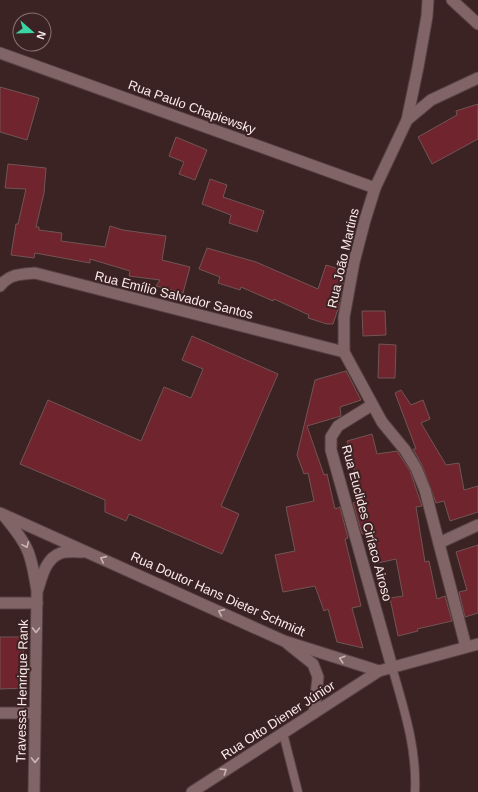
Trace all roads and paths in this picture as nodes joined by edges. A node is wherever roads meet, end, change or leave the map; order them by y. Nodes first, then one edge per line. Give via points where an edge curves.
1 (428, 0) edge
2 (452, 0) edge
3 (478, 24) edge
4 (0, 53) edge
5 (478, 78) edge
6 (407, 120) junction
7 (375, 188) junction
8 (0, 286) edge
9 (344, 352) junction
10 (372, 405) junction
11 (1, 513) edge
12 (478, 525) edge
13 (439, 544) junction
14 (88, 552) junction
15 (37, 597) junction
16 (0, 602) edge
17 (284, 641) junction
18 (478, 644) edge
19 (466, 647) junction
20 (392, 667) junction
21 (379, 671) junction
22 (0, 713) edge
23 (35, 713) junction
24 (314, 713) junction
25 (284, 733) junction
26 (34, 792) edge
27 (192, 792) edge
28 (298, 792) edge
29 (415, 792) edge

1 - 6 street, Rua João Martins
2 - 3 street
4 - 7 street, Rua Paulo Chapiewsky
5 - 6 street via 431,100
6 - 7 street, Rua João Martins
7 - 9 street, Rua João Martins via 354,262 344,317
8 - 9 street, Rua Emílio Salvador Santos via 5,279 35,273
9 - 10 street, Rua João Martins
10 - 13 street, Rua João Martins via 416,468 425,490
10 - 20 street, Rua Euclides Ciríaco Airoso via 338,426 332,437 331,450
11 - 14 street, Rua Doutor Hans Dieter Schmidt
11 -> 15 street, Travessa Henrique Rank via 24,539 32,559
12 - 13 street
13 - 19 street, Rua João Martins
14 - 15 street, Travessa Henrique Rank via 61,552 52,559 45,567
17 -> 14 street, Rua Doutor Hans Dieter Schmidt
15 - 16 street
15 -> 23 street, Travessa Henrique Rank
21 -> 17 street, Rua Doutor Hans Dieter Schmidt
17 - 24 street via 313,664 318,677
18 - 19 street
19 - 20 street
20 - 21 street
20 - 29 lane via 414,750
21 - 24 street, Rua Otto Diener Júnior
22 - 23 street
23 -> 26 street, Travessa Henrique Rank
24 - 25 street, Rua Otto Diener Júnior
27 -> 25 street, Rua Otto Diener Júnior
25 - 28 lane

